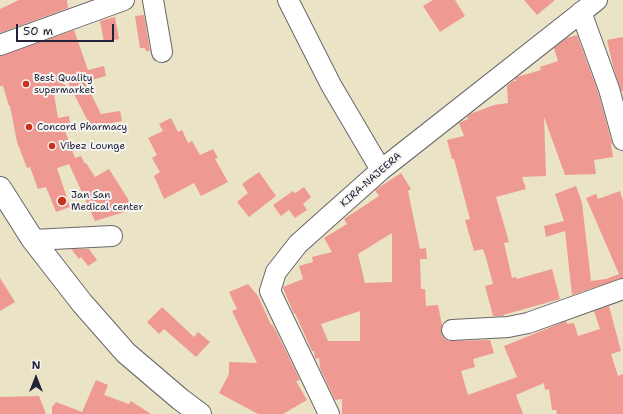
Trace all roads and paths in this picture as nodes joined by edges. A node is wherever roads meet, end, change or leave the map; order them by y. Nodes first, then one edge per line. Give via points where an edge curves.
1 (124, 0) edge
2 (153, 0) edge
3 (288, 0) edge
4 (589, 6) edge
5 (0, 45) edge
6 (162, 52) dead end
7 (623, 140) edge
8 (381, 170) junction
9 (0, 188) edge
10 (112, 236) dead end
11 (33, 240) junction
12 (623, 289) edge
13 (452, 330) dead end
14 (200, 414) edge
15 (329, 414) edge

1 - 5 street
2 - 6 street
3 - 8 street via 331,85
4 - 7 street
4 - 8 street, KIRA-NAJEERA
8 - 15 street, KIRA-NAJEERA via 298,244 276,272 270,291
9 - 11 main road
10 - 11 street
11 - 14 main road via 82,303 126,353
12 - 13 street via 528,323 502,328

